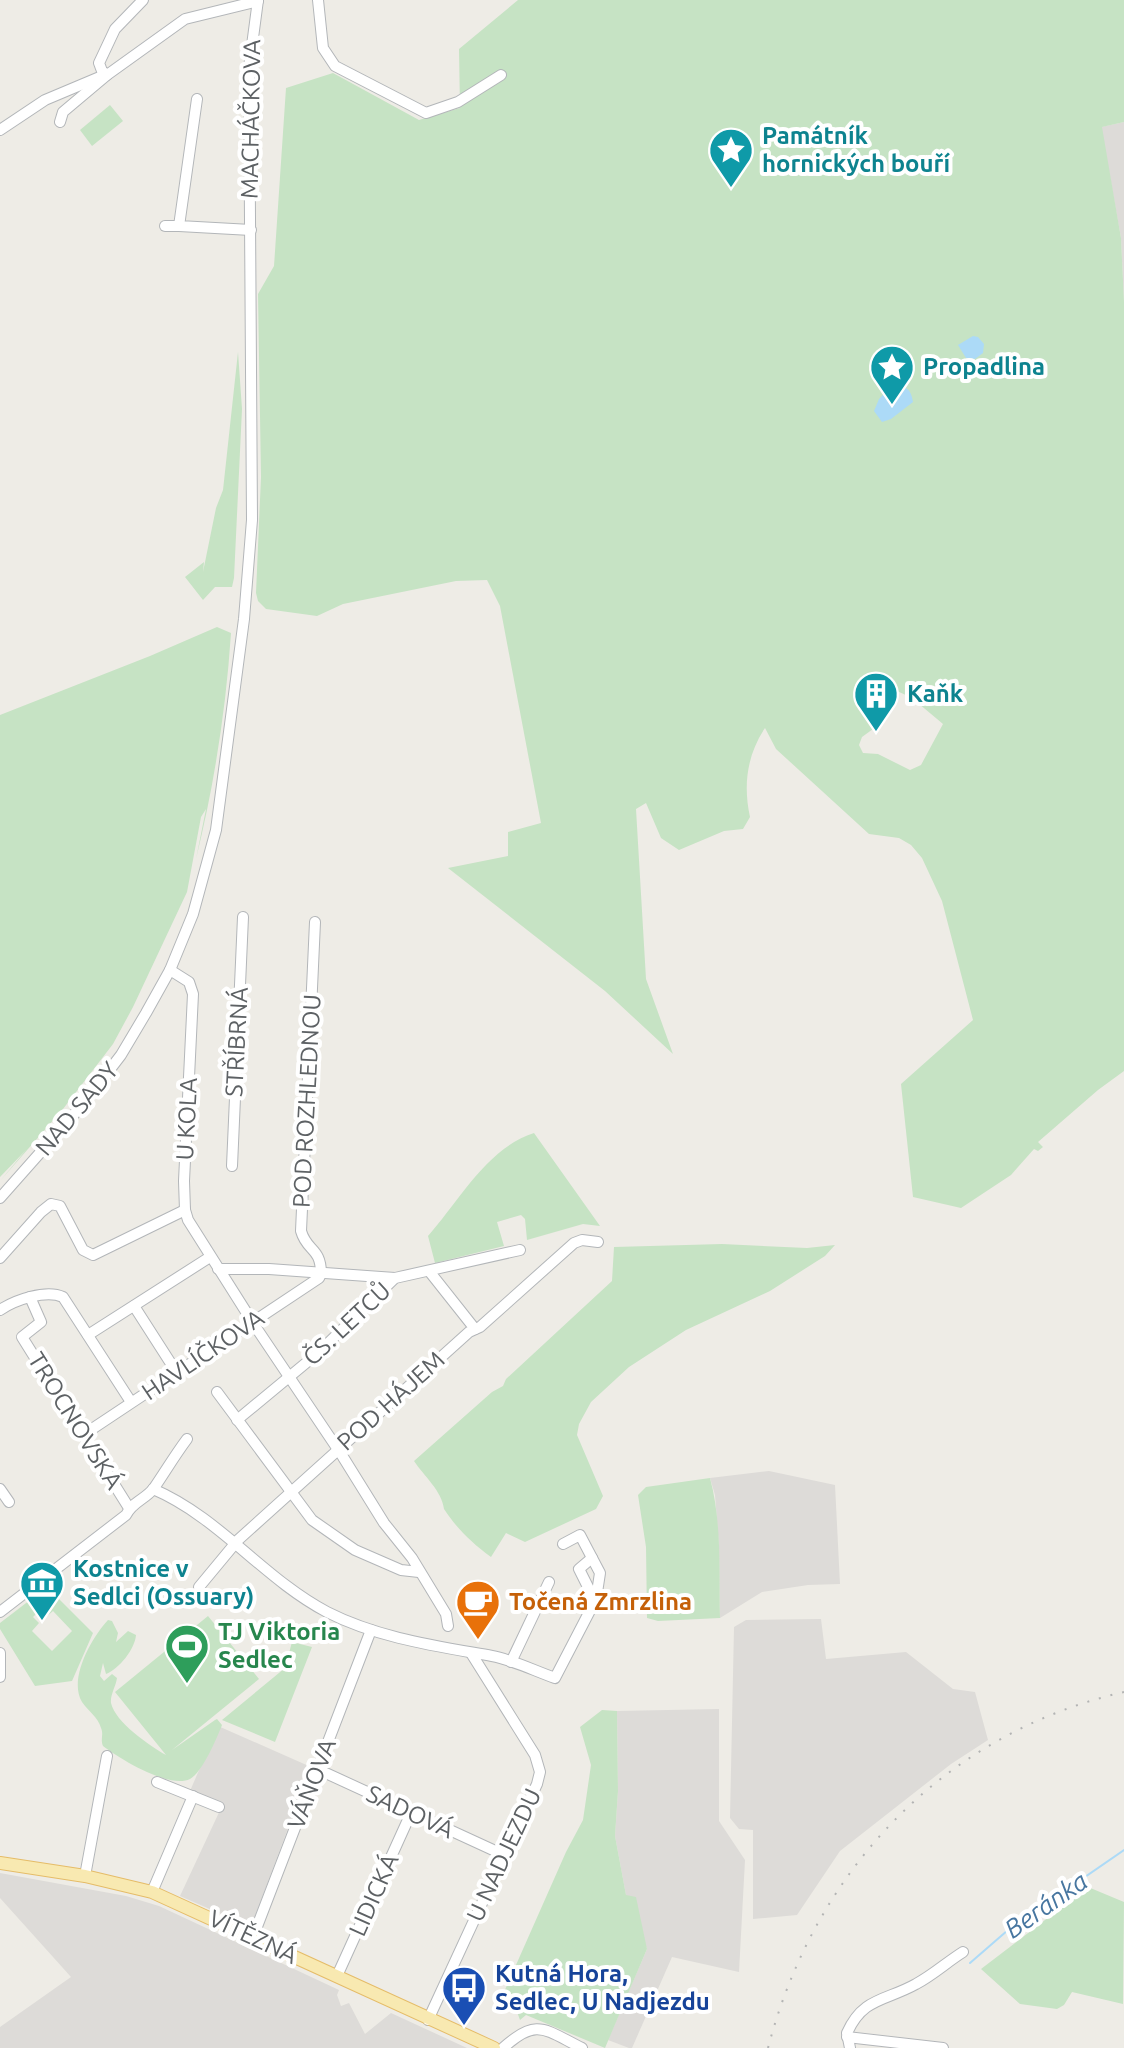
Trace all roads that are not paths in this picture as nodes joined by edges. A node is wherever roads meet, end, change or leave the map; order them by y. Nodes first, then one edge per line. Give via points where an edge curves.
1 (143, 0) edge
2 (258, 0) edge
3 (318, 0) edge
4 (107, 75) junction
5 (501, 75) dead end
6 (197, 99) dead end
7 (60, 122) dead end
8 (0, 130) edge
9 (165, 226) dead end
10 (179, 226) junction
11 (251, 235) junction
12 (243, 917) dead end
13 (315, 922) dead end
14 (170, 970) junction
15 (232, 1166) dead end
16 (0, 1198) edge
17 (185, 1210) junction
18 (598, 1242) dead end
19 (520, 1250) dead end
20 (210, 1257) junction
21 (0, 1258) edge
22 (218, 1269) junction
23 (429, 1271) junction
24 (321, 1274) junction
25 (395, 1278) junction
26 (30, 1297) junction
27 (134, 1306) junction
28 (0, 1310) edge
29 (253, 1321) junction
30 (475, 1329) junction
31 (88, 1335) junction
32 (177, 1373) junction
33 (290, 1377) junction
34 (217, 1392) dead end
35 (131, 1402) junction
36 (237, 1420) junction
37 (83, 1435) junction
38 (187, 1439) dead end
39 (337, 1449) junction
40 (0, 1489) edge
41 (153, 1489) junction
42 (290, 1493) junction
43 (9, 1502) dead end
44 (129, 1508) junction
45 (563, 1544) dead end
46 (235, 1545) junction
47 (592, 1558) junction
48 (419, 1572) junction
49 (549, 1582) dead end
50 (199, 1587) dead end
51 (595, 1601) junction
52 (2, 1605) edge
53 (448, 1626) dead end
54 (371, 1630) junction
55 (0, 1653) edge
56 (471, 1653) junction
57 (511, 1662) junction
58 (0, 1677) edge
59 (107, 1756) dead end
60 (317, 1769) junction
61 (157, 1782) dead end
62 (193, 1796) junction
63 (219, 1807) dead end
64 (411, 1813) junction
65 (504, 1855) junction
66 (0, 1863) edge
67 (85, 1876) junction
68 (152, 1892) junction
69 (253, 1937) junction
70 (963, 1952) dead end
71 (337, 1976) junction
72 (428, 2020) junction
73 (848, 2042) edge
74 (494, 2048) edge
75 (503, 2048) edge
76 (582, 2048) edge
77 (943, 2048) edge

1 - 4 street via 115,29 106,47 99,63
2 - 4 street via 185,19
2 - 11 street, MACHÁČKOVA via 249,68
3 - 5 street via 323,48 335,66 415,109 426,113 446,107
4 - 7 street via 63,112
4 - 8 street via 45,100
6 - 10 street
9 - 10 street
10 - 11 street
11 - 14 street, MACHÁČKOVA via 252,520 244,619 216,830 193,914
12 - 15 street, STŘÍBRNÁ
13 - 24 street, POD ROZHLEDNOU via 301,1231 319,1256
14 - 16 street, NAD SADY via 121,1055
14 - 17 street, U KOLA via 189,982 193,994
17 - 20 street, U KOLA
17 - 21 street via 93,1255 83,1250 60,1206 51,1204
18 - 30 street, POD HÁJEM via 574,1243
19 - 23 street, ČS. LETCŮ
20 - 22 street, U KOLA
20 - 27 street
22 - 24 street
22 - 29 street, U KOLA
23 - 25 street, ČS. LETCŮ
23 - 30 street
24 - 25 street
24 - 29 street, HAVLÍČKOVA
25 - 33 street, ČS. LETCŮ
26 - 28 street
26 - 31 street via 60,1295
26 - 37 street, TROCNOVSKÁ via 41,1322 22,1337
27 - 31 street
27 - 32 street
29 - 32 street, HAVLÍČKOVA
29 - 33 street, U KOLA
30 - 39 street, POD HÁJEM
31 - 35 street
32 - 35 street, HAVLÍČKOVA
33 - 36 street, ČS. LETCŮ
33 - 39 street, U KOLA
34 - 36 street
35 - 37 street, HAVLÍČKOVA
36 - 42 street
37 - 44 street, TROCNOVSKÁ
38 - 41 street
39 - 42 street, POD HÁJEM
39 - 48 street
40 - 43 street
41 - 44 street
41 - 46 street via 199,1515
42 - 46 street, POD HÁJEM
42 - 48 street via 312,1520 350,1548 401,1570
44 - 52 street
45 - 47 street via 580,1535
46 - 50 street, POD HÁJEM
46 - 54 street via 288,1589
47 - 51 street via 600,1573
47 - 51 street via 579,1569
48 - 53 street
49 - 57 street
51 - 57 street via 555,1678
54 - 56 street
54 - 60 street, VÁŇOVA
55 - 58 street
56 - 57 street
56 - 65 street, U NADJEZDU via 539,1766 537,1784
59 - 67 street
60 - 64 street, SADOVÁ
60 - 69 street, VÁŇOVA
61 - 62 street
62 - 63 street
62 - 68 street
64 - 65 street, SADOVÁ
64 - 71 street, LIDICKÁ
65 - 72 street, U NADJEZDU
66 - 67 main road, VÍTĚZNÁ
67 - 68 main road, VÍTĚZNÁ
68 - 69 main road, VÍTĚZNÁ
69 - 71 main road, VÍTĚZNÁ
70 - 73 street via 917,1984 870,2003 848,2029
71 - 72 main road, VÍTĚZNÁ
72 - 74 main road, VÍTĚZNÁ
73 - 77 street
75 - 76 street via 535,2028

